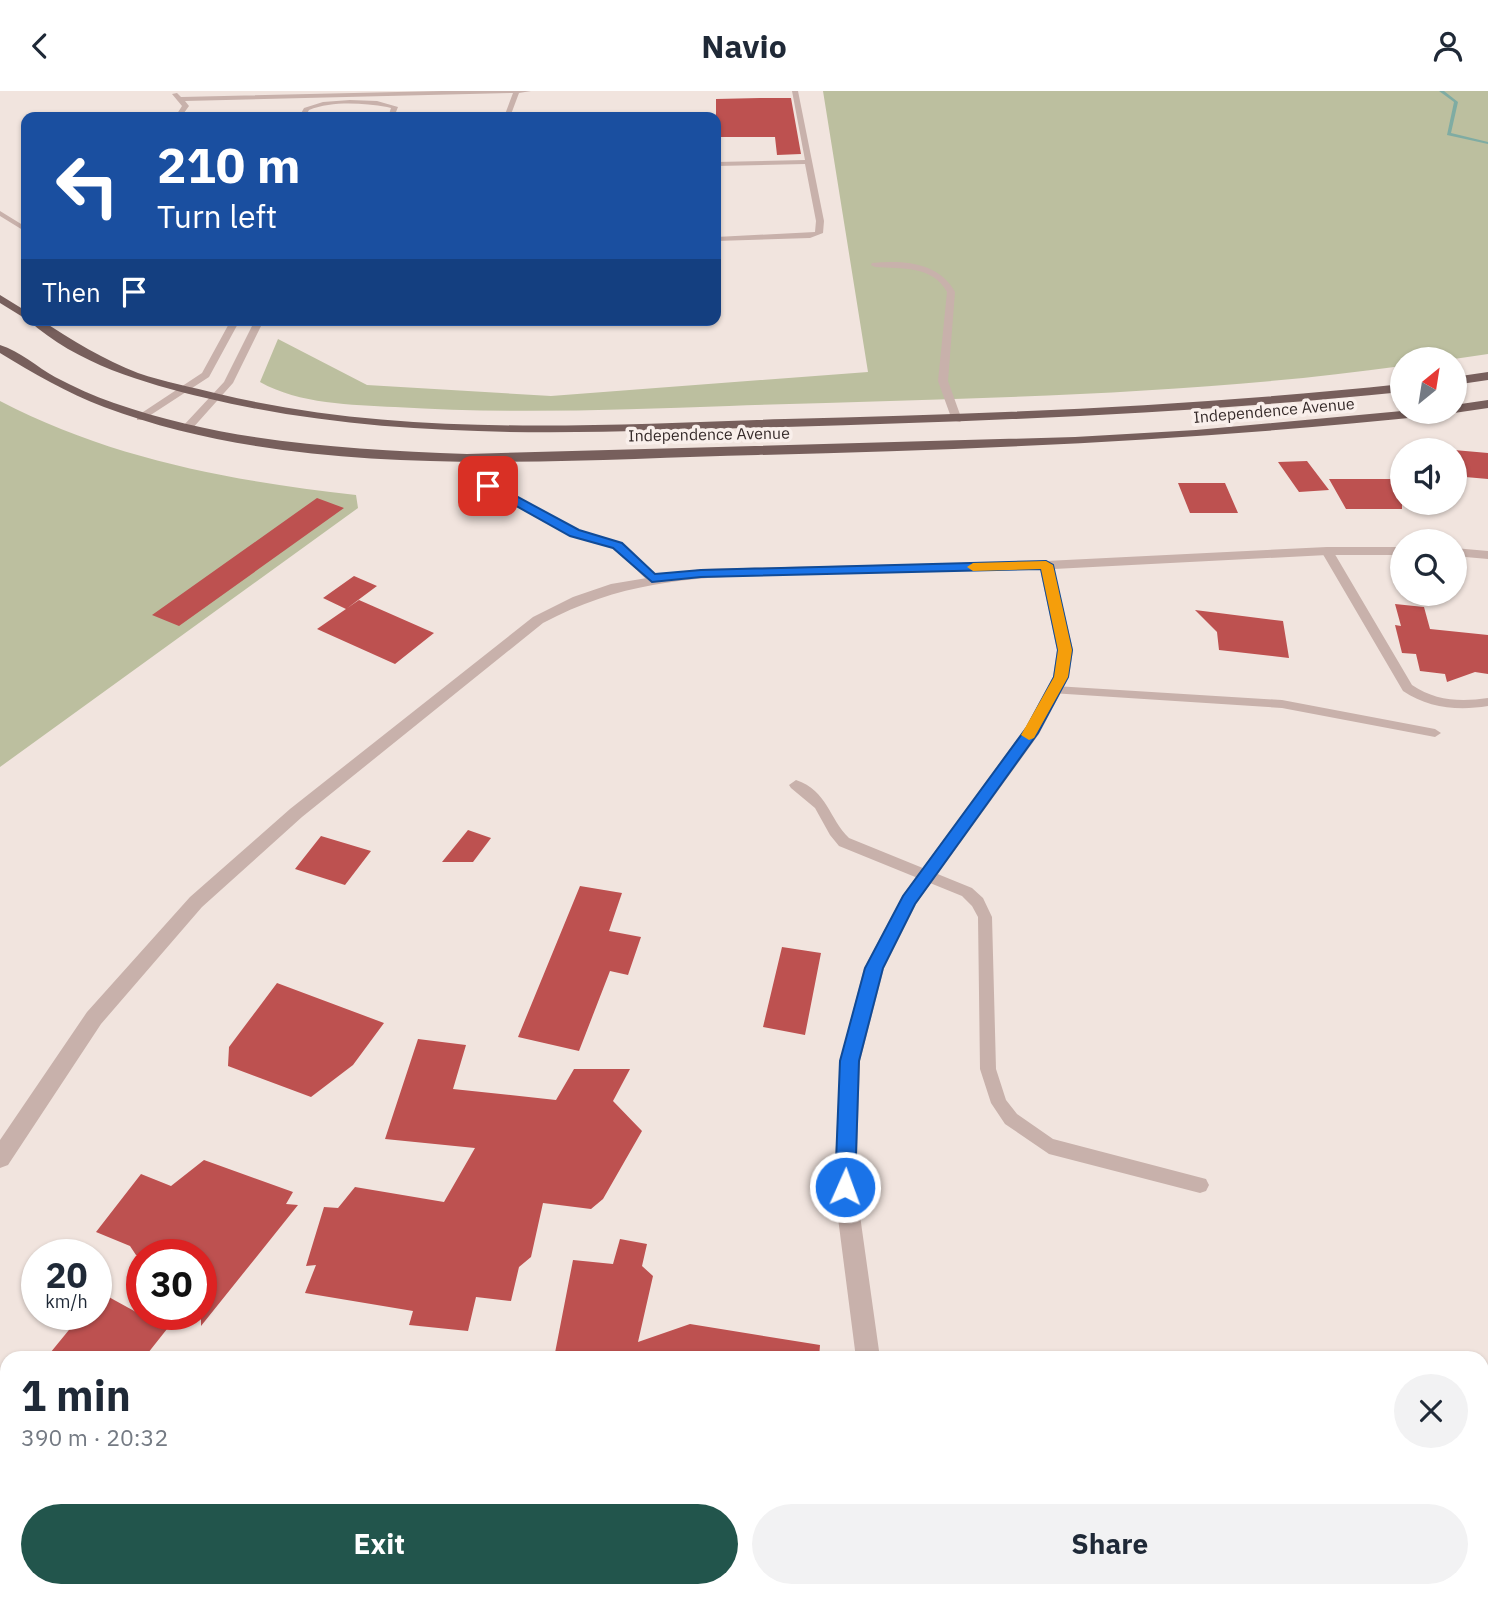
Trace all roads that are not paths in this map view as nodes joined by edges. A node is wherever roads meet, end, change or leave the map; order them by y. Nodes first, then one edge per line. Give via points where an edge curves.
1 (174, 91) edge
2 (517, 91) edge
3 (528, 91) edge
4 (795, 91) edge
5 (180, 99) junction
6 (182, 112) edge
7 (304, 112) edge
8 (393, 112) edge
9 (509, 112) edge
10 (810, 162) junction
11 (721, 164) edge
12 (0, 213) edge
13 (21, 227) edge
14 (721, 239) edge
15 (876, 265) dead end
16 (0, 298) edge
17 (21, 313) edge
18 (44, 326) edge
19 (233, 326) edge
20 (257, 326) edge
21 (0, 348) edge
22 (1488, 376) edge
23 (1467, 379) edge
24 (185, 389) junction
25 (1390, 389) edge
26 (216, 399) junction
27 (1488, 404) edge
28 (1467, 407) edge
29 (1390, 415) edge
30 (140, 418) junction
31 (957, 419) junction
32 (187, 428) junction
33 (488, 486) dead end
34 (1327, 551) junction
35 (1390, 551) edge
36 (1467, 553) edge
37 (1488, 555) edge
38 (1046, 565) junction
39 (652, 579) junction
40 (1055, 689) junction
41 (1488, 702) edge
42 (1435, 733) dead end
43 (796, 785) dead end
44 (926, 877) junction
45 (0, 1158) edge
46 (1200, 1185) dead end
47 (867, 1351) edge

1 - 5 lane
2 - 3 lane
2 - 5 lane
2 - 9 lane
4 - 10 lane
5 - 6 lane via 186,106
7 - 8 lane via 317,104 382,103 395,107
10 - 11 lane
10 - 14 lane via 820,233
12 - 13 lane
15 - 31 lane via 925,269 947,281 951,292 943,381
16 - 17 main road
18 - 24 main road, Independence Avenue via 132,374
19 - 24 lane via 212,367
20 - 26 lane
21 - 30 main road, Independence Avenue via 77,393
22 - 23 main road
24 - 26 main road, Independence Avenue
24 - 30 lane
25 - 31 main road, Independence Avenue via 1155,411
26 - 31 main road, Independence Avenue via 314,418 462,428
26 - 32 lane
27 - 28 main road
29 - 32 main road, Independence Avenue via 1138,438 467,458 331,450
30 - 32 main road, Independence Avenue
33 - 39 lane via 574,533 618,546
34 - 35 street
34 - 38 street
34 - 41 lane via 1407,688 1419,698 1442,702
36 - 37 street
38 - 39 street via 701,573
38 - 40 street via 1065,650
39 - 45 street via 575,599 538,619 296,813 196,902 94,1018
40 - 42 lane via 1282,704
40 - 44 street via 1033,730
43 - 44 lane via 814,798 828,816 832,832 844,842
44 - 46 lane via 967,892 985,917 988,1069 999,1103 1011,1119 1049,1146
44 - 47 street via 874,968 850,1061 845,1187

